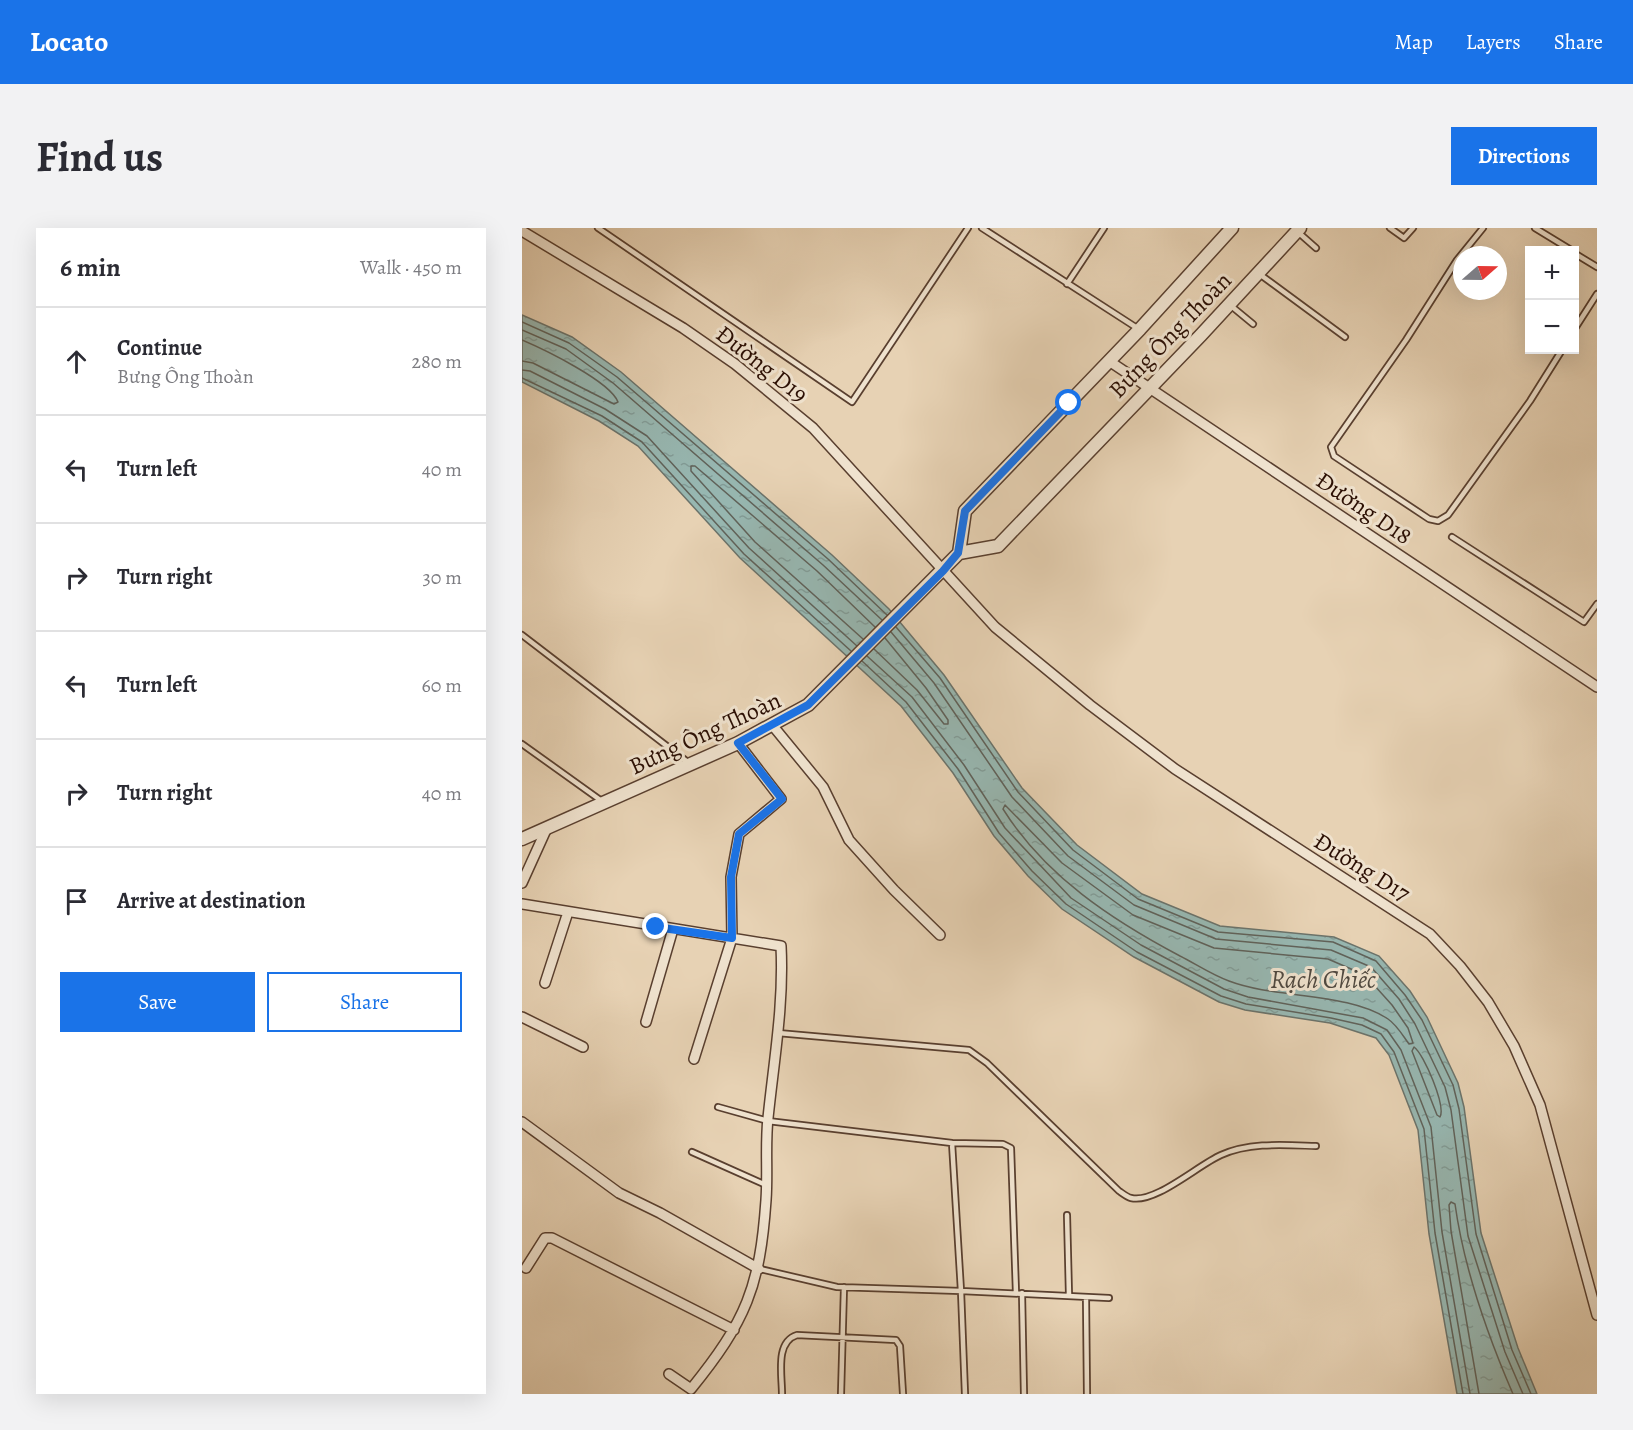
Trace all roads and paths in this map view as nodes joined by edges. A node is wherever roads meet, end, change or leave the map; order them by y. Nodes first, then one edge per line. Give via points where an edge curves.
1 (598, 228) edge
2 (968, 228) edge
3 (982, 228) edge
4 (1104, 228) edge
5 (1232, 228) edge
6 (1389, 228) edge
7 (1413, 228) edge
8 (1483, 228) edge
9 (1535, 228) edge
10 (1299, 230) edge
11 (522, 231) edge
12 (1564, 246) edge
13 (1316, 248) dead end
14 (1579, 256) edge
15 (1597, 267) edge
16 (1258, 273) junction
17 (1067, 284) junction
18 (1597, 294) edge
19 (1230, 304) junction
20 (1579, 323) edge
21 (1253, 324) dead end
22 (1140, 329) junction
23 (1345, 338) dead end
24 (1559, 354) edge
25 (1109, 361) junction
26 (1148, 388) junction
27 (1452, 537) dead end
28 (958, 553) junction
29 (943, 571) junction
30 (1597, 604) edge
31 (522, 635) edge
32 (1597, 687) edge
33 (773, 726) junction
34 (738, 743) junction
35 (522, 744) edge
36 (692, 765) junction
37 (603, 803) junction
38 (546, 830) junction
39 (522, 839) edge
40 (522, 883) edge
41 (522, 903) edge
42 (568, 912) junction
43 (673, 929) junction
44 (940, 935) dead end
45 (732, 938) junction
46 (545, 983) dead end
47 (522, 1017) edge
48 (646, 1022) dead end
49 (778, 1033) junction
50 (583, 1047) dead end
51 (694, 1059) dead end
52 (718, 1107) dead end
53 (768, 1121) junction
54 (522, 1122) edge
55 (952, 1143) junction
56 (1316, 1146) dead end
57 (692, 1152) dead end
58 (767, 1185) junction
59 (1067, 1215) dead end
60 (526, 1268) dead end
61 (759, 1269) junction
62 (844, 1287) junction
63 (961, 1291) junction
64 (1019, 1293) junction
65 (1069, 1295) junction
66 (1086, 1297) junction
67 (1109, 1298) dead end
68 (1597, 1314) edge
69 (734, 1330) junction
70 (841, 1336) junction
71 (669, 1374) dead end
72 (782, 1394) edge
73 (841, 1394) edge
74 (903, 1394) edge
75 (965, 1394) edge
76 (1024, 1394) edge
77 (1088, 1394) edge

1 - 2 lane via 852,402
3 - 17 lane
4 - 17 lane
5 - 22 street, Bưng Ông Thoàn
6 - 7 lane via 1404,238
8 - 24 lane via 1457,260 1331,447 1334,456 1429,519 1438,521 1448,515
9 - 12 lane
10 - 13 lane
10 - 16 street, Bưng Ông Thoàn
11 - 29 street, Đường D19 via 735,364 813,428
14 - 15 lane
16 - 19 street, Bưng Ông Thoàn
16 - 23 lane
17 - 22 lane
18 - 20 lane
19 - 21 lane
19 - 26 street, Bưng Ông Thoàn
22 - 25 street, Bưng Ông Thoàn
25 - 26 street, Đường D18
25 - 28 street, Bưng Ông Thoàn via 965,511
26 - 28 street, Bưng Ông Thoàn via 998,546
26 - 32 street, Đường D18
27 - 30 lane via 1584,622
28 - 29 street, Bưng Ông Thoàn
29 - 33 street, Bưng Ông Thoàn via 808,705
29 - 68 street, Đường D17 via 995,627 1090,705 1175,769 1430,934 1460,966 1488,1002 1514,1046 1539,1105
31 - 36 lane
33 - 34 street, Bưng Ông Thoàn
33 - 44 street via 823,787 854,846
34 - 36 street, Bưng Ông Thoàn
34 - 45 street via 782,799 739,834 731,877
35 - 37 lane
36 - 37 street, Bưng Ông Thoàn
37 - 38 street, Bưng Ông Thoàn
38 - 39 street, Bưng Ông Thoàn
38 - 40 street
41 - 42 street
42 - 43 street
42 - 46 street
43 - 45 street
43 - 48 street
45 - 49 street via 781,946 783,989
45 - 51 street
47 - 50 street
49 - 53 street
49 - 56 lane via 969,1050 987,1062 1119,1191 1131,1198 1154,1194 1221,1155 1268,1145
52 - 53 lane
53 - 55 lane
53 - 58 street
54 - 61 street via 619,1194
55 - 63 lane
55 - 64 lane via 1003,1144 1011,1148
57 - 58 lane
58 - 61 street
59 - 65 lane
60 - 69 street via 545,1238 552,1238
61 - 62 lane
61 - 69 street via 744,1314
62 - 63 lane
62 - 70 lane
63 - 64 lane
63 - 75 lane
64 - 65 lane
64 - 76 lane
65 - 66 lane
66 - 67 lane
66 - 77 lane
69 - 71 street via 691,1389
70 - 72 lane via 787,1338 783,1345
70 - 73 lane
70 - 74 lane via 896,1340 900,1346

